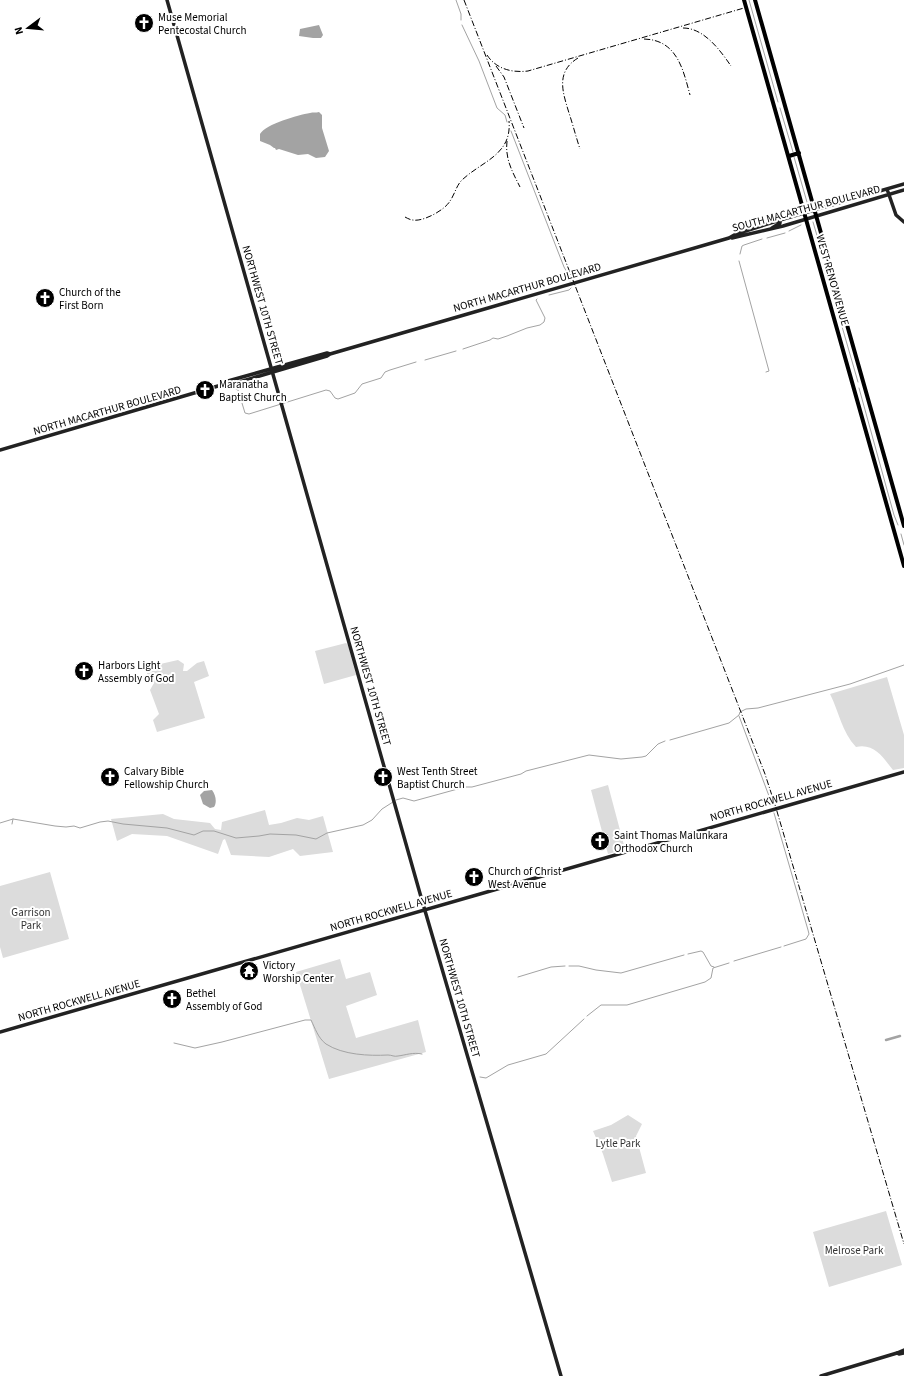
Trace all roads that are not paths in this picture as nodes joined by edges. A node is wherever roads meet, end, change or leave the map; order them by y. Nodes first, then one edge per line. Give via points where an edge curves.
1 (167, 0) edge
2 (744, 0) edge
3 (755, 0) edge
4 (799, 153) junction
5 (788, 156) junction
6 (904, 184) edge
7 (887, 189) junction
8 (904, 190) edge
9 (889, 195) junction
10 (864, 196) junction
11 (851, 199) junction
12 (858, 204) junction
13 (844, 208) junction
14 (815, 210) junction
15 (804, 213) junction
16 (816, 216) junction
17 (806, 219) junction
18 (780, 220) junction
19 (904, 222) edge
20 (769, 229) junction
21 (729, 238) junction
22 (272, 370) junction
23 (0, 450) edge
24 (904, 526) edge
25 (904, 566) edge
26 (903, 772) edge
27 (425, 910) junction
28 (0, 1032) edge
29 (904, 1350) edge
30 (897, 1353) junction
31 (904, 1353) edge
32 (561, 1376) edge
33 (821, 1376) edge

1 - 22 main road, NORTHWEST 10TH STREET
2 - 5 main road, WEST RENO AVENUE
3 - 4 main road, WEST RENO AVENUE
4 - 5 main road
4 - 14 main road, WEST RENO AVENUE
5 - 15 main road, WEST RENO AVENUE
6 - 7 main road, SOUTH MACARTHUR BOULEVARD
7 - 9 main road
7 - 10 main road, SOUTH MACARTHUR BOULEVARD
8 - 9 main road, SOUTH MACARTHUR BOULEVARD
9 - 12 main road, SOUTH MACARTHUR BOULEVARD
9 - 19 main road via 896,215
10 - 11 main road, SOUTH MACARTHUR BOULEVARD
10 - 12 main road
11 - 13 main road via 851,203
11 - 14 main road, SOUTH MACARTHUR BOULEVARD
12 - 13 main road, SOUTH MACARTHUR BOULEVARD
13 - 16 main road, SOUTH MACARTHUR BOULEVARD
14 - 15 main road, SOUTH MACARTHUR BOULEVARD
14 - 16 main road, WEST RENO AVENUE
15 - 17 main road, WEST RENO AVENUE
15 - 18 main road, SOUTH MACARTHUR BOULEVARD
16 - 17 main road, SOUTH MACARTHUR BOULEVARD
16 - 24 main road, WEST RENO AVENUE
17 - 20 main road, SOUTH MACARTHUR BOULEVARD
17 - 25 main road, WEST RENO AVENUE
18 - 20 main road via 780,223
18 - 21 main road, SOUTH MACARTHUR BOULEVARD
20 - 21 main road, SOUTH MACARTHUR BOULEVARD
21 - 22 main road, NORTH MACARTHUR BOULEVARD
22 - 23 main road, NORTH MACARTHUR BOULEVARD via 230,385 218,386
22 - 27 main road, NORTHWEST 10TH STREET
26 - 27 main road, NORTH ROCKWELL AVENUE
27 - 28 main road, NORTH ROCKWELL AVENUE
27 - 32 main road, NORTHWEST 10TH STREET
29 - 30 main road
30 - 31 main road
30 - 33 main road

